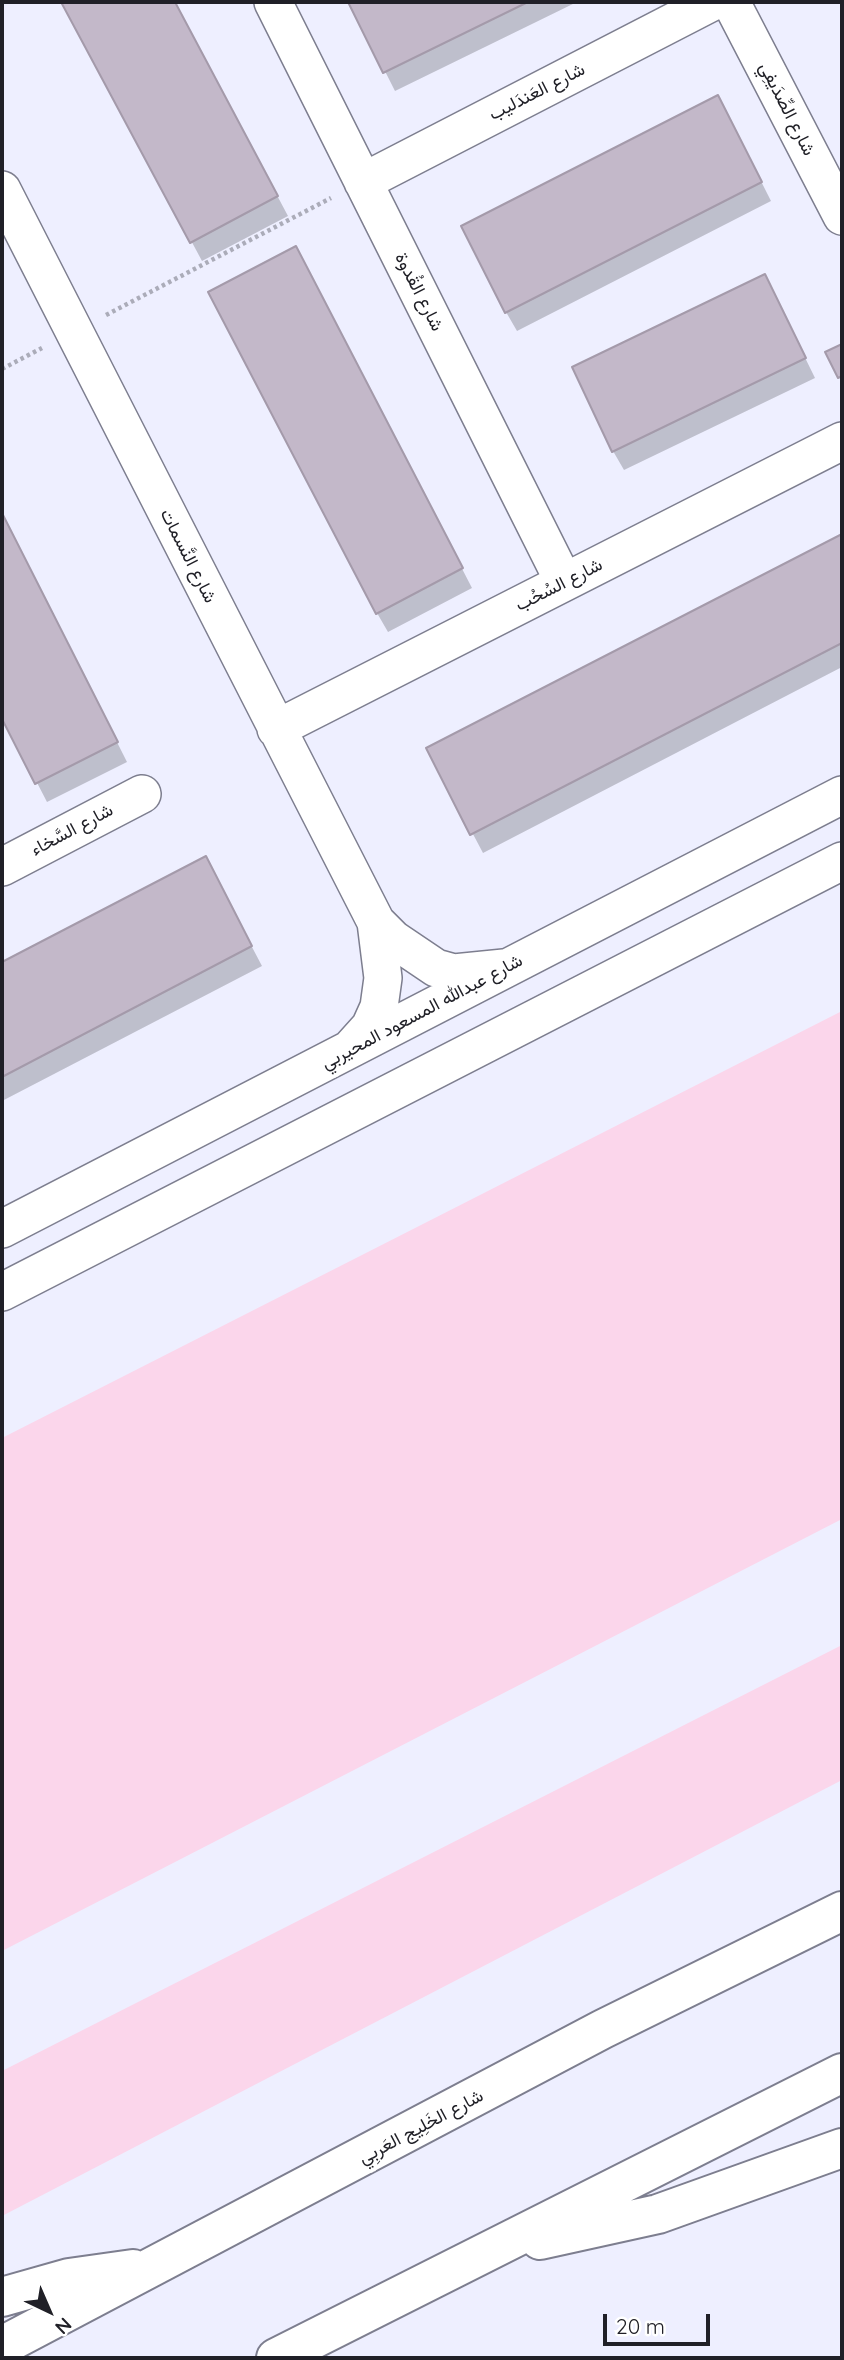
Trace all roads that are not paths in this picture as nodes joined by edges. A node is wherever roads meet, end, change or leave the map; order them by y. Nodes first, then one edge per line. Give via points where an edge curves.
1 (273, 2) edge
2 (712, 2) edge
3 (731, 2) edge
4 (363, 182) junction
5 (2, 190) edge
6 (842, 216) edge
7 (842, 441) edge
8 (565, 582) junction
9 (276, 729) junction
10 (142, 794) dead end
11 (842, 795) edge
12 (842, 861) edge
13 (2, 867) edge
14 (376, 922) junction
15 (504, 968) junction
16 (347, 1053) junction
17 (2, 1229) edge
18 (2, 1292) edge
19 (842, 1911) edge
20 (842, 2073) edge
21 (842, 2148) edge
22 (500, 2247) junction
23 (163, 2264) junction
24 (2, 2297) edge
25 (2, 2346) edge
26 (276, 2358) edge

1 - 4 street, شارع القُدوة
2 - 4 street, شارع العَندَليب
3 - 6 street, شارع الصِّدَيفِي
4 - 8 street, شارع القُدوة
5 - 9 street, شارع النَّسمات
7 - 8 street, شارع السُحُب
8 - 9 street, شارع السُحُب
9 - 14 street, شارع النَّسمات
10 - 13 street, شارع السَّخاء
11 - 15 street, شارع عبدالله المسعود المحيربي
12 - 18 street
14 - 15 street, شارع النَّسمات via 436,968 453,973
14 - 16 street, شارع النَّسمات via 383,978 379,1007 370,1027
15 - 16 street, شارع عبدالله المسعود المحيربي
16 - 17 street, شارع عبدالله المسعود المحيربي
19 - 23 highway, شارع الخَلِيج العَربِي via 603,2029
20 - 22 highway
21 - 22 highway via 658,2214
22 - 26 highway
23 - 24 highway via 69,2277
23 - 25 highway, شارع الخَلِيج العَربِي

